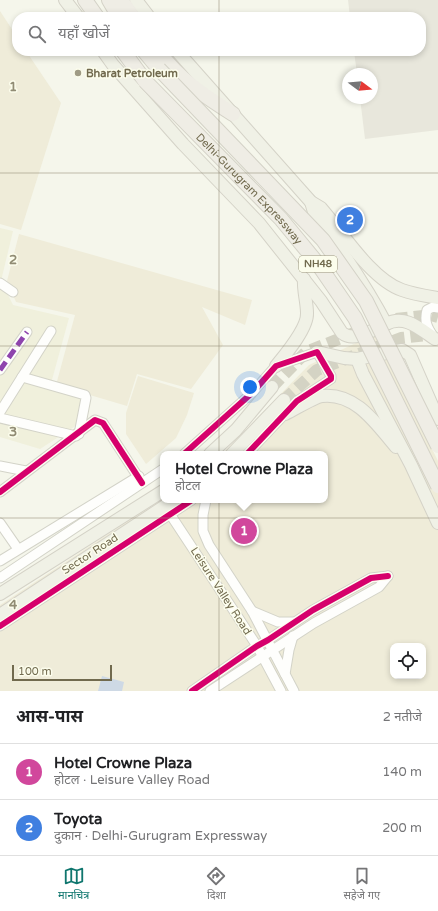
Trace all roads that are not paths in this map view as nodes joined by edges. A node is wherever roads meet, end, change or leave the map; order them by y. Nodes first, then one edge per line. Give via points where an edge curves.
1 (65, 0) edge
2 (85, 0) edge
3 (109, 0) edge
4 (120, 0) edge
5 (136, 0) edge
6 (74, 12) edge
7 (93, 12) edge
8 (116, 12) edge
9 (129, 12) edge
10 (145, 12) edge
11 (107, 56) edge
12 (126, 56) edge
13 (148, 56) edge
14 (162, 56) edge
15 (181, 56) edge
16 (233, 114) junction
17 (311, 202) junction
18 (304, 279) junction
19 (0, 283) edge
20 (13, 292) dead end
21 (438, 298) edge
22 (438, 308) edge
23 (386, 324) junction
24 (51, 331) dead end
25 (27, 332) dead end
26 (436, 340) edge
27 (317, 352) junction
28 (357, 359) junction
29 (276, 366) junction
30 (0, 370) edge
31 (22, 376) junction
32 (272, 387) tunnel mouth
33 (284, 400) tunnel mouth
34 (0, 412) edge
35 (285, 414) junction
36 (437, 414) edge
37 (0, 418) edge
38 (77, 435) junction
39 (438, 446) edge
40 (187, 451) edge
41 (213, 451) edge
42 (235, 451) edge
43 (250, 451) edge
44 (411, 465) junction
45 (0, 466) edge
46 (160, 470) edge
47 (26, 471) junction
48 (140, 480) junction
49 (438, 486) edge
50 (0, 492) edge
51 (160, 493) edge
52 (169, 503) edge
53 (187, 503) edge
54 (205, 503) edge
55 (170, 514) junction
56 (0, 523) edge
57 (438, 523) edge
58 (18, 549) junction
59 (0, 560) edge
60 (0, 578) edge
61 (0, 594) edge
62 (252, 611) junction
63 (0, 615) edge
64 (293, 622) junction
65 (0, 626) edge
66 (293, 636) junction
67 (268, 640) junction
68 (257, 646) junction
69 (273, 650) junction
70 (263, 656) junction
71 (285, 674) junction
72 (192, 691) edge
73 (210, 691) edge
74 (281, 691) edge
75 (294, 691) edge

1 - 6 main road
2 - 7 highway
3 - 8 highway
4 - 9 highway
5 - 10 main road
11 - 18 main road via 183,144 259,223
12 - 49 highway, Delhi-Gurugram Expressway / NH48, bridge via 145,81 281,219 318,264 355,318
13 - 39 highway, Delhi-Gurugram Expressway / NH48, bridge via 322,240 366,301
14 - 16 highway via 184,80
15 - 16 main road
16 - 17 main road
17 - 21 main road via 321,208 370,268 383,280 401,290
17 - 23 main road via 314,212 349,261
18 - 23 main road via 347,337 354,337
18 - 29 main road via 308,315 294,343
19 - 20 street
22 - 26 street via 427,310 425,319
23 - 26 main road via 402,320 413,324
24 - 31 street
25 - 30 street
27 - 28 main road
27 - 29 street
27 - 35 street via 331,379 297,401
28 - 36 main road via 402,350 407,353
28 - 44 main road
29 - 40 street via 253,392
31 - 34 street
31 - 38 street via 85,395
32 - 41 main road via 236,430
33 - 42 main road
35 - 43 street
35 - 44 main road via 320,396 352,402 366,412
37 - 38 street
38 - 47 street
38 - 48 street via 95,420 103,423
44 - 57 main road
45 - 47 street
46 - 48 street
47 - 50 street
48 - 58 street
48 - 60 street
51 - 61 main road
52 - 63 main road
53 - 55 street, Sector Road
54 - 62 street, Leisure Valley Road via 203,531 209,545
55 - 65 street, Sector Road
55 - 68 street, Leisure Valley Road
56 - 58 street
58 - 59 street
62 - 64 street via 278,622
62 - 67 street, Leisure Valley Road
64 - 66 street via 371,578 388,576 378,587
64 - 67 street
66 - 69 street
66 - 71 street
67 - 68 street
67 - 69 street, Leisure Valley Road
68 - 70 street, Leisure Valley Road
68 - 72 street
69 - 70 street
69 - 71 street, Leisure Valley Road
70 - 73 street
70 - 74 street, Leisure Valley Road
71 - 75 street, Leisure Valley Road

